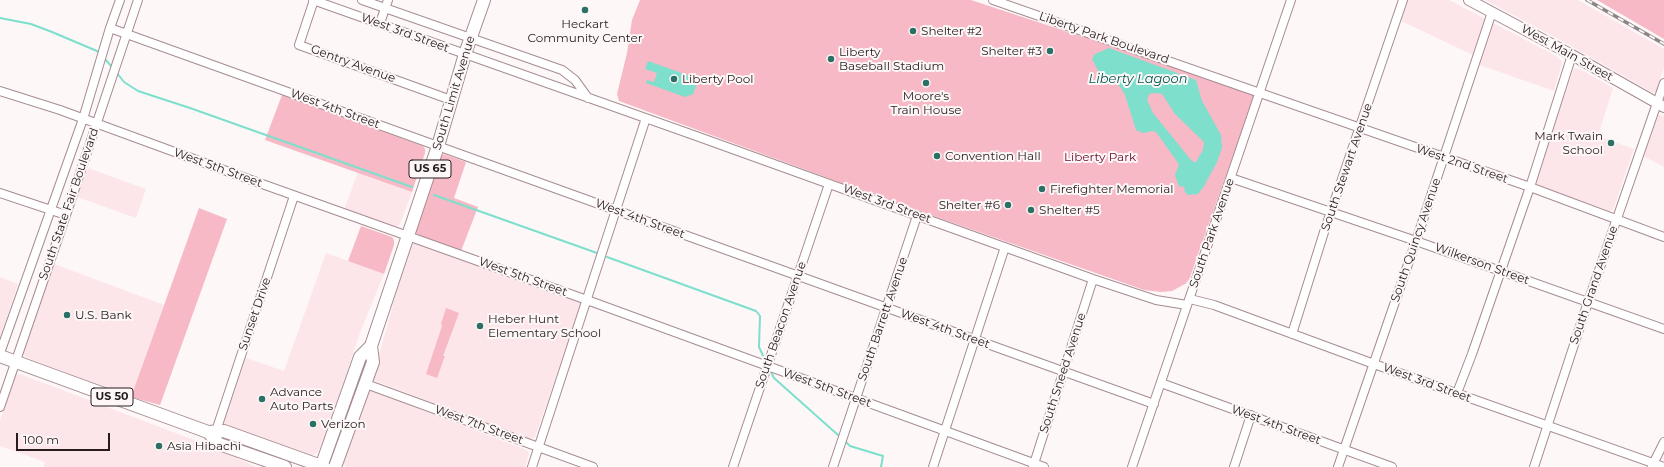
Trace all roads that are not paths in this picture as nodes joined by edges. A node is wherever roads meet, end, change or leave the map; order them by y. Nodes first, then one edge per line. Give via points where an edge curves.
1 (120, 0) edge
2 (138, 0) edge
3 (314, 0) edge
4 (362, 0) edge
5 (484, 0) edge
6 (993, 0) edge
7 (1291, 0) edge
8 (1404, 0) edge
9 (1469, 0) edge
10 (386, 4) edge
11 (1492, 12) junction
12 (380, 24) junction
13 (110, 28) junction
14 (126, 34) junction
15 (471, 38) junction
16 (465, 54) junction
17 (1572, 55) junction
18 (1664, 83) edge
19 (0, 91) edge
20 (1259, 93) junction
21 (588, 98) junction
22 (451, 100) junction
23 (1661, 105) edge
24 (646, 118) junction
25 (83, 119) junction
26 (97, 123) junction
27 (1360, 128) junction
28 (438, 146) junction
29 (1444, 157) junction
30 (1231, 178) junction
31 (829, 184) junction
32 (1530, 187) junction
33 (0, 193) edge
34 (294, 196) junction
35 (50, 210) junction
36 (617, 210) junction
37 (1331, 212) junction
38 (66, 216) junction
39 (917, 216) junction
40 (1617, 220) junction
41 (408, 236) junction
42 (1664, 237) edge
43 (1416, 241) junction
44 (1005, 247) junction
45 (1501, 271) junction
46 (798, 276) junction
47 (1093, 279) junction
48 (587, 300) junction
49 (1188, 302) junction
50 (1588, 302) junction
51 (887, 308) junction
52 (1664, 329) edge
53 (1292, 334) junction
54 (975, 340) junction
55 (371, 346) junction
56 (0, 354) edge
57 (15, 362) junction
58 (1374, 364) junction
59 (768, 366) junction
60 (1063, 371) junction
61 (1161, 383) junction
62 (366, 384) junction
63 (1457, 393) junction
64 (856, 398) junction
65 (1154, 404) junction
66 (0, 407) edge
67 (1251, 415) junction
68 (1546, 426) junction
69 (945, 431) junction
70 (212, 432) junction
71 (1664, 442) edge
72 (538, 447) junction
73 (1344, 449) junction
74 (1033, 465) edge
75 (1652, 465) edge
76 (283, 467) edge
77 (323, 467) edge
78 (335, 467) edge
79 (532, 467) edge
80 (593, 467) edge
81 (733, 467) edge
82 (833, 467) edge
83 (933, 467) edge
84 (1044, 467) edge
85 (1132, 467) edge
86 (1234, 467) edge
87 (1338, 467) edge
88 (1392, 467) edge
89 (1534, 467) edge
90 (1664, 467) edge

1 - 13 street, South State Fair Boulevard
2 - 14 street, South State Fair Boulevard
3 - 12 street, West 3rd Street
3 - 22 street, Gentry Avenue via 299,45
4 - 10 street, West 3rd Street
5 - 15 highway, South Limit Avenue / US 65
6 - 20 street, Liberty Park Boulevard
7 - 20 street, South Park Avenue
8 - 27 street, South Stewart Avenue
9 - 11 main road, West Main Street
10 - 12 street
10 - 15 street, West 3rd Street
11 - 17 main road, West Main Street
11 - 29 street, South Quincy Avenue
12 - 16 street, West 3rd Street
13 - 14 street, West 4th Street
13 - 25 street, South State Fair Boulevard
14 - 26 street, South State Fair Boulevard
14 - 28 street, West 4th Street
15 - 16 highway, South Limit Avenue / US 65
15 - 21 street, West 3rd Street via 562,70 575,80
16 - 21 street, West 3rd Street
16 - 22 highway, South Limit Avenue / US 65
17 - 23 main road, West Main Street
17 - 32 street
18 - 23 street, South Grand Avenue
19 - 25 street, West 5th Street
20 - 27 street, West 2nd Street
20 - 30 street, South Park Avenue
21 - 24 street, West 3rd Street
22 - 28 highway, South Limit Avenue / US 65
23 - 40 street, South Grand Avenue
24 - 31 street, West 3rd Street
24 - 36 street
25 - 26 street, West 5th Street
25 - 35 street, South State Fair Boulevard
26 - 34 street, West 5th Street
26 - 38 street, South State Fair Boulevard
27 - 29 street, West 2nd Street
27 - 37 street, South Stewart Avenue
28 - 36 street, West 4th Street
28 - 41 highway, South Limit Avenue / US 65
29 - 32 street, West 2nd Street
29 - 43 street, South Quincy Avenue
30 - 37 street, Wilkerson Street
30 - 49 street, South Park Avenue
31 - 39 street, West 3rd Street
31 - 46 street, South Beacon Avenue
32 - 40 street, West 2nd Street
32 - 45 street
33 - 35 street
34 - 41 street, West 5th Street
34 - 70 street, Sunset Drive
35 - 38 street
35 - 56 street, South State Fair Boulevard
36 - 46 street, West 4th Street
36 - 48 street
37 - 43 street, Wilkerson Street
37 - 53 street, South Stewart Avenue
38 - 57 street, South State Fair Boulevard
39 - 44 street, West 3rd Street
39 - 51 street, South Barrett Avenue
40 - 42 street, West 2nd Street
40 - 50 street, South Grand Avenue
41 - 48 street, West 5th Street
41 - 55 highway, South Limit Avenue / US 65
43 - 45 street, Wilkerson Street
43 - 58 street, South Quincy Avenue
44 - 47 street, West 3rd Street
44 - 54 street
45 - 50 street, Wilkerson Street
45 - 63 street
46 - 51 street, West 4th Street
46 - 59 street, South Beacon Avenue
47 - 49 street, West 3rd Street via 1156,300
47 - 60 street, South Sneed Avenue
48 - 59 street, West 5th Street
48 - 72 street
49 - 53 street, West 3rd Street via 1214,305
49 - 61 street, South Park Avenue
50 - 52 street, Wilkerson Street
50 - 68 street, South Grand Avenue
51 - 54 street, West 4th Street
51 - 64 street, South Barrett Avenue
53 - 58 street, West 3rd Street
54 - 60 street, West 4th Street
54 - 69 street
55 - 62 highway, South Limit Avenue / US 65 via 373,362
55 - 77 highway, South Limit Avenue / US 65 via 360,357
56 - 57 highway, US 50
57 - 66 street, South State Fair Boulevard
57 - 70 highway, US 50
58 - 63 street, West 3rd Street
58 - 73 street, South Quincy Avenue
59 - 64 street, West 5th Street
59 - 81 street, South Beacon Avenue
60 - 65 street, West 4th Street
60 - 74 street, South Sneed Avenue
61 - 65 street, South Park Avenue
61 - 67 street, West 4th Street
62 - 72 street, West 7th Street
62 - 78 highway, South Limit Avenue / US 65
63 - 68 street, West 3rd Street
64 - 69 street, West 5th Street
64 - 82 street, South Barrett Avenue
65 - 85 street, South Park Avenue
67 - 73 street, West 4th Street
67 - 86 street
68 - 75 street, West 3rd Street
68 - 89 street, South Grand Avenue
69 - 74 street, West 5th Street
69 - 83 street
70 - 76 highway, US 50 via 219,444
70 - 77 highway, US 50 via 224,430
71 - 75 street
72 - 79 street
72 - 80 street, West 7th Street
73 - 87 street, South Quincy Avenue
73 - 88 street, West 4th Street
74 - 84 street, West 5th Street
75 - 90 street, West 3rd Street

